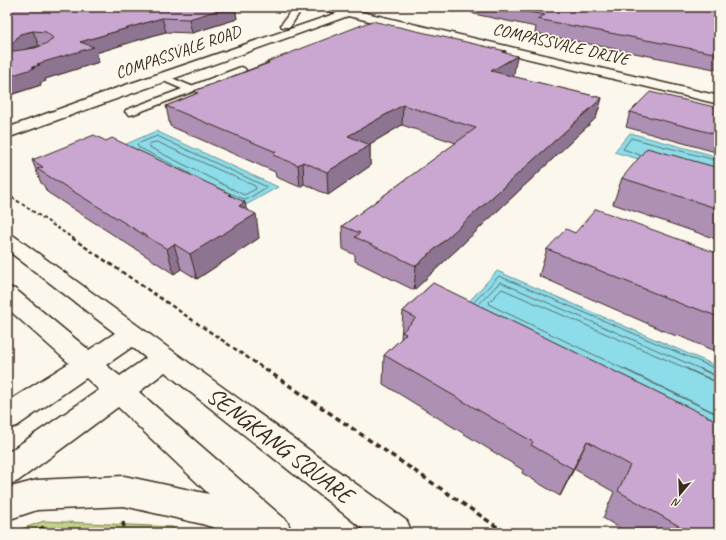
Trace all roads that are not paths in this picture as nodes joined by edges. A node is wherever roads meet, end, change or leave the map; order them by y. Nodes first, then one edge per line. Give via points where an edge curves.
1 (295, 7) edge
2 (330, 8) edge
3 (354, 9) edge
4 (405, 21) junction
5 (286, 25) junction
6 (301, 29) junction
7 (241, 70) dead end
8 (162, 77) junction
9 (719, 88) edge
10 (190, 89) junction
11 (719, 100) edge
12 (130, 112) dead end
13 (7, 120) edge
14 (44, 120) junction
15 (7, 133) edge
16 (7, 140) edge
17 (7, 240) edge
18 (7, 297) edge
19 (133, 334) junction
20 (164, 358) junction
21 (88, 364) junction
22 (119, 391) junction
23 (7, 417) edge
24 (7, 471) edge
25 (7, 504) edge
26 (272, 530) edge
27 (395, 533) edge

1 - 5 street
2 - 3 street, COMPASSVALE DRIVE
2 - 5 street, COMPASSVALE ROAD
3 - 4 street, COMPASSVALE DRIVE
3 - 6 street, COMPASSVALE ROAD
4 - 6 street via 346,23
4 - 9 street, COMPASSVALE DRIVE
4 - 11 street, COMPASSVALE DRIVE
5 - 13 street, COMPASSVALE ROAD
6 - 8 street, COMPASSVALE ROAD
7 - 10 lane
8 - 10 lane
8 - 14 street, COMPASSVALE ROAD
10 - 12 lane
14 - 15 street, COMPASSVALE ROAD
14 - 16 street
17 - 19 street, SENGKANG SQUARE
18 - 21 street
19 - 20 street, SENGKANG SQUARE
19 - 21 street
20 - 22 street
20 - 27 street, SENGKANG SQUARE
21 - 22 street
21 - 23 street
22 - 24 street
22 - 26 street
25 - 26 street via 37,495 124,491 202,508

